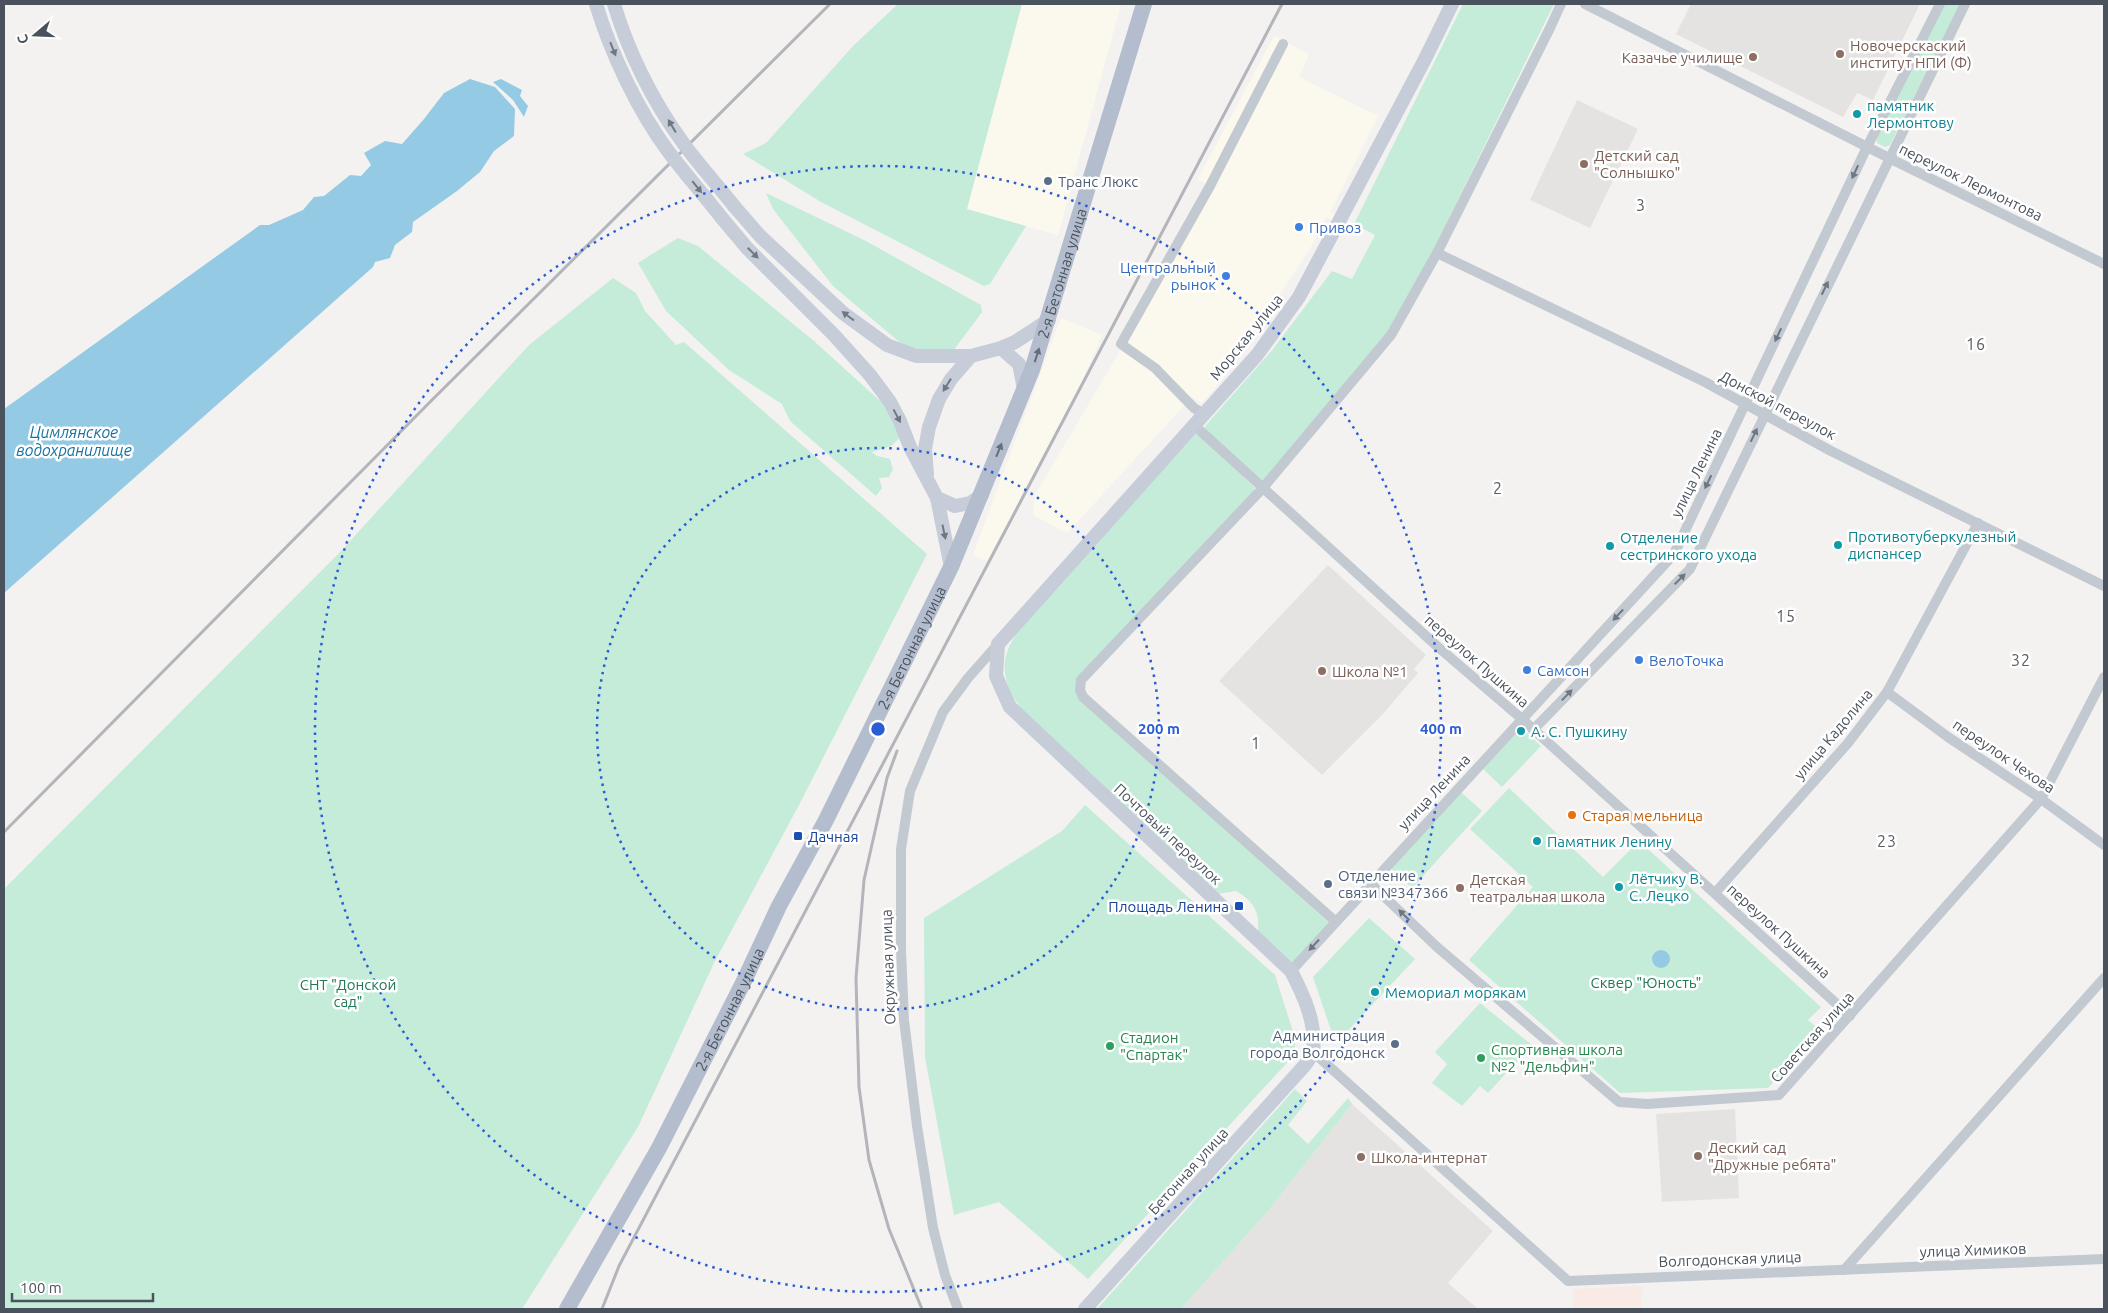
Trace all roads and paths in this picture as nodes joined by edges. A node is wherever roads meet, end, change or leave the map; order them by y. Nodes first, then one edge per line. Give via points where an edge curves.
1 (596, 4) edge
2 (614, 4) edge
3 (1144, 4) edge
4 (1452, 4) edge
5 (1561, 4) edge
6 (1585, 4) edge
7 (1940, 4) edge
8 (1965, 4) edge
9 (1283, 44) dead end
10 (1867, 147) junction
11 (1889, 158) junction
12 (1437, 253) junction
13 (2104, 264) edge
14 (1049, 320) junction
15 (1001, 348) junction
16 (972, 356) junction
17 (1024, 389) junction
18 (1745, 404) junction
19 (1204, 414) junction
20 (1764, 415) junction
21 (1194, 425) junction
22 (929, 482) junction
23 (1262, 489) junction
24 (982, 495) junction
25 (937, 498) junction
26 (1978, 523) junction
27 (951, 567) junction
28 (2104, 586) edge
29 (998, 644) junction
30 (2104, 677) edge
31 (1887, 692) junction
32 (1522, 720) junction
33 (1533, 730) junction
34 (2041, 799) junction
35 (2104, 845) edge
36 (1370, 883) junction
37 (1714, 893) junction
38 (1336, 922) junction
39 (1290, 971) junction
40 (2104, 978) edge
41 (1850, 1016) junction
42 (1313, 1052) junction
43 (2104, 1259) edge
44 (1844, 1270) junction
45 (567, 1309) edge
46 (958, 1309) edge
47 (1085, 1309) edge

1 -> 22 street, bridge via 619,64 667,150 748,248 870,375 890,402
16 -> 2 street, bridge via 916,356 887,345 843,313 760,236 681,140 634,57
3 - 14 main road, 2-я Бетонная улица
4 - 19 street, Морская улица via 1300,297 1257,355
5 - 12 street
6 - 10 street, переулок Лермонтова
7 - 10 street, улица Ленина
8 - 11 street
9 - 19 street via 1210,186 1122,344 1154,368
10 - 11 street, переулок Лермонтова
10 -> 18 street, улица Ленина
11 - 13 street, переулок Лермонтова
20 -> 11 street
12 - 18 street, Донской переулок
12 - 23 street via 1391,335
14 - 15 street
17 -> 14 main road, 2-я Бетонная улица
15 - 16 street
15 - 17 street via 1019,364
16 -> 22 street via 951,379 933,413 925,449
24 -> 17 main road, 2-я Бетонная улица
18 - 20 street, Донской переулок
18 -> 32 street, улица Ленина via 1674,554
19 - 21 street, Морская улица
20 - 26 street, Донской переулок
33 -> 20 street via 1690,568
21 - 23 street, переулок Пушкина
21 - 29 street, Морская улица
22 - 25 street
23 - 32 street, переулок Пушкина
23 - 38 street via 1081,680 1080,690 1090,704
24 - 25 street via 970,503 955,506
24 - 27 main road, 2-я Бетонная улица
25 -> 27 street
26 - 28 street, Донской переулок
26 - 31 street, улица Кадолина
27 - 45 main road, 2-я Бетонная улица via 659,1148
29 - 39 street, Почтовый переулок via 996,676 1010,707
29 - 46 street, Окружная улица via 943,712 910,791 901,849 900,950 904,1020 917,1126 933,1228
30 - 34 street, Советская улица
31 - 34 street, переулок Чехова
31 - 37 street, улица Кадолина via 1848,743
32 - 33 street, переулок Пушкина
32 - 36 street, улица Ленина
33 - 37 street, переулок Пушкина
34 - 35 street, переулок Чехова
34 - 41 street, Советская улица
36 - 38 street, улица Ленина
41 -> 36 street, Советская улица via 1779,1095 1647,1104 1619,1102 1437,947
37 - 41 street, переулок Пушкина
38 -> 39 street, улица Ленина
39 - 42 street, Почтовый переулок via 1308,1010
40 - 44 street
42 - 44 street, Волгодонская улица via 1568,1281
42 - 47 street, Бетонная улица via 1305,1065
43 - 44 street, улица Химиков

